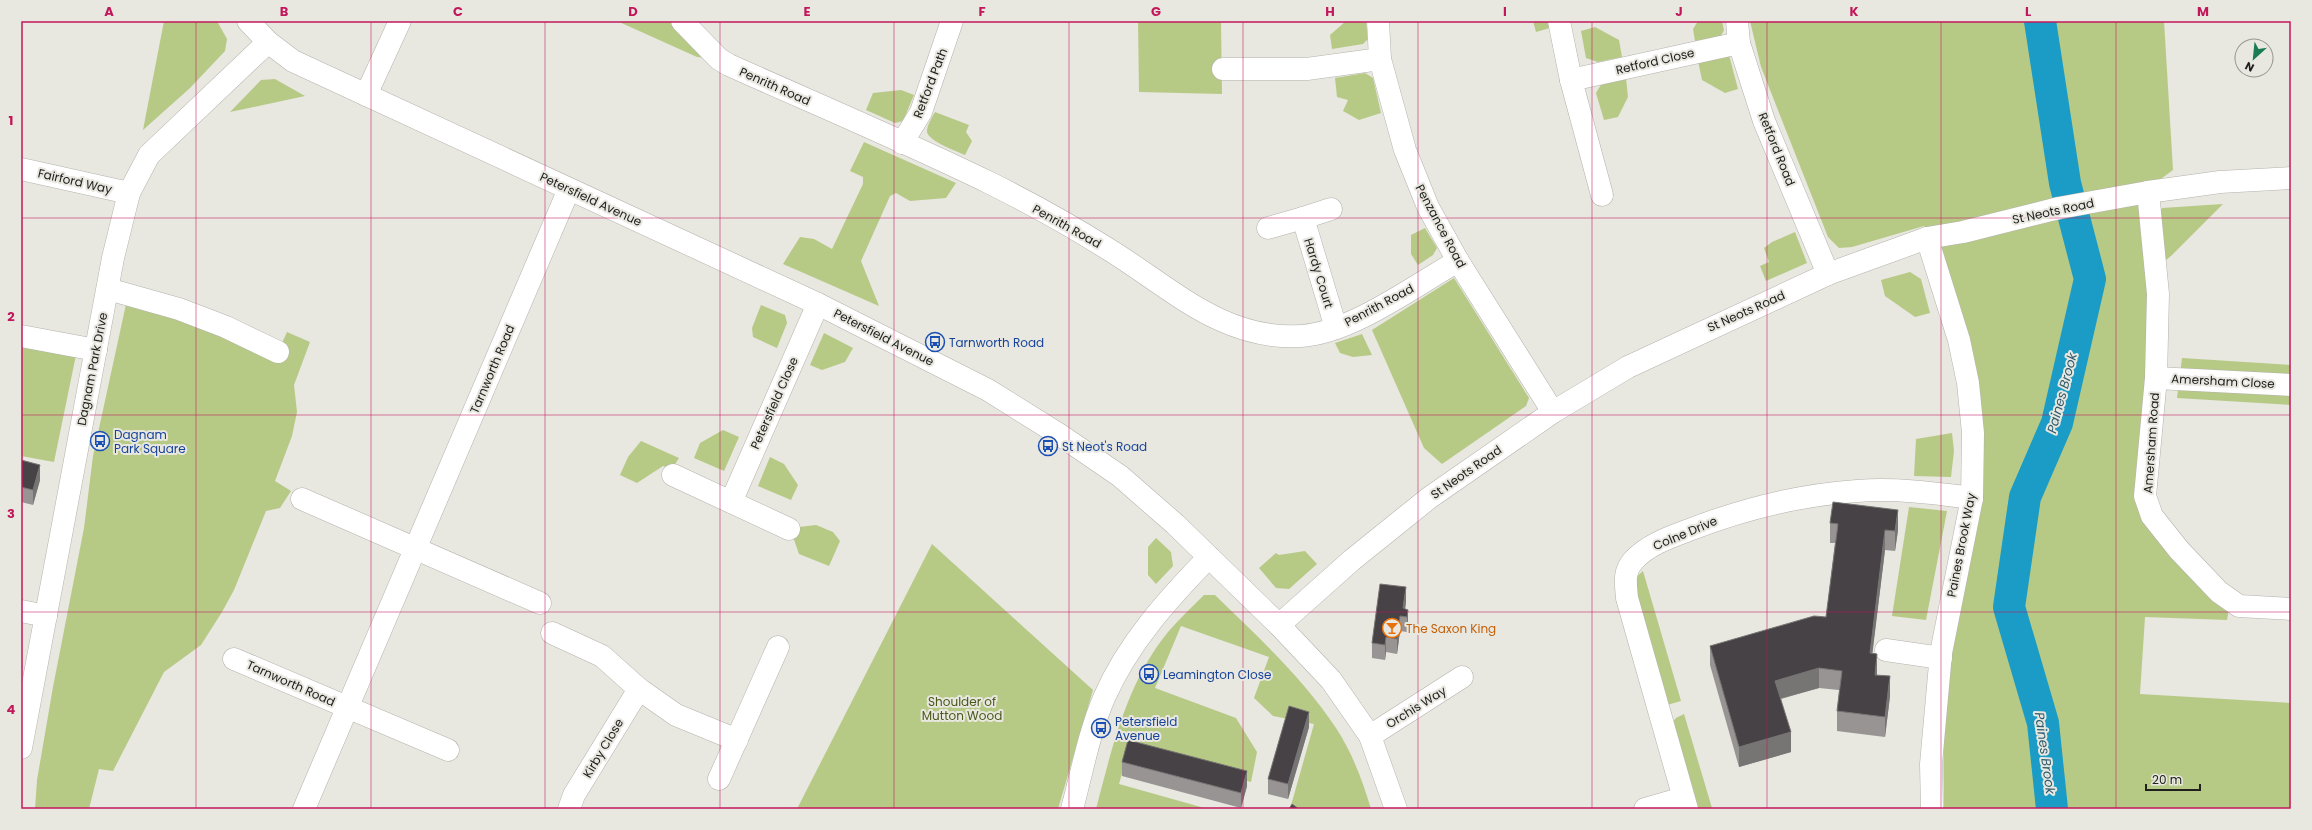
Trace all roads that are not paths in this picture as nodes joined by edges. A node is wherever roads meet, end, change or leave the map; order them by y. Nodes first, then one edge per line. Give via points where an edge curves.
1 (248, 21) edge
2 (400, 21) edge
3 (682, 21) edge
4 (952, 21) edge
5 (1378, 21) edge
6 (1559, 21) edge
7 (1737, 21) edge
8 (268, 42) junction
9 (1739, 43) junction
10 (1380, 59) junction
11 (1223, 69) dead end
12 (1571, 80) junction
13 (366, 95) junction
14 (902, 143) junction
15 (21, 169) edge
16 (2291, 178) edge
17 (570, 189) junction
18 (2148, 192) junction
19 (129, 193) junction
20 (1602, 196) dead end
21 (1331, 209) dead end
22 (1303, 218) junction
23 (1268, 228) dead end
24 (1927, 238) junction
25 (1458, 260) junction
26 (1828, 274) junction
27 (108, 289) junction
28 (818, 304) junction
29 (1336, 328) junction
30 (21, 336) edge
31 (96, 350) junction
32 (278, 352) dead end
33 (2156, 378) junction
34 (2291, 385) edge
35 (1553, 412) junction
36 (673, 475) dead end
37 (1972, 498) junction
38 (302, 500) dead end
39 (731, 502) junction
40 (790, 529) dead end
41 (415, 550) junction
42 (1209, 557) junction
43 (540, 603) dead end
44 (2291, 609) edge
45 (21, 611) edge
46 (46, 616) junction
47 (1279, 625) junction
48 (552, 633) dead end
49 (778, 647) dead end
50 (1886, 650) dead end
51 (234, 658) dead end
52 (1941, 658) junction
53 (1462, 677) dead end
54 (639, 689) junction
55 (349, 708) junction
56 (1370, 736) junction
57 (737, 740) junction
58 (21, 748) edge
59 (448, 750) dead end
60 (719, 779) dead end
61 (1685, 803) edge
62 (304, 809) edge
63 (569, 809) edge
64 (1072, 809) edge
65 (1396, 809) edge
66 (1645, 809) edge
67 (1932, 809) edge

1 - 8 street, Petersfield Avenue
2 - 13 street
3 - 14 street, Penrith Road via 719,59 729,65
4 - 14 street, Retford Path via 921,112
5 - 10 street, Penzance Road
6 - 12 street
7 - 9 street, Retford Road
8 - 13 street, Petersfield Avenue via 293,62
8 - 19 street, Dagnam Park Drive via 149,155
9 - 12 street, Retford Close
9 - 26 street, Retford Road via 1764,121
10 - 11 street via 1307,69
10 - 25 street, Penzance Road via 1405,150 1428,207
12 - 20 street
13 - 17 street, Petersfield Avenue
14 - 29 street, Penrith Road via 990,184 1079,232 1209,316 1254,333 1301,336
15 - 19 street, Fairford Way
16 - 18 street, St Neots Road via 2220,182
17 - 28 street, Petersfield Avenue
17 - 41 street, Tarnworth Road
18 - 24 street, St Neots Road via 2059,208 1963,232
18 - 33 street, Amersham Road via 2158,294
19 - 27 street, Dagnam Park Drive
21 - 22 street
22 - 23 street
22 - 29 street, Hardy Court
24 - 26 street, St Neots Road
24 - 37 street, Paines Brook Way via 1959,340 1968,383 1973,433
25 - 29 street, Penrith Road via 1366,315
25 - 35 street, Penzance Road
26 - 35 street, St Neots Road via 1628,367
27 - 31 street, Dagnam Park Drive
27 - 32 street via 179,309 226,327
28 - 39 street, Petersfield Close
28 - 42 street, Petersfield Avenue via 988,390 1060,435 1120,476
30 - 31 street
31 - 46 street, Dagnam Park Drive
33 - 34 street, Amersham Close
33 - 44 street, Amersham Road via 2146,496 2152,516 2179,550 2219,592 2239,606
35 - 47 street, St Neots Road via 1429,498 1352,560
36 - 39 street
37 - 52 street, Paines Brook Way
37 - 61 street, Colne Drive via 1911,491 1865,491 1797,498 1723,517 1670,537 1633,560 1625,577 1627,598
38 - 41 street
39 - 40 street
41 - 43 street
41 - 55 street, Tarnworth Road
42 - 47 street, Petersfield Avenue
42 - 64 street via 1156,613 1119,670 1104,698 1093,729
45 - 46 street
46 - 58 street, Dagnam Park Drive
47 - 56 street, Petersfield Avenue via 1331,680
48 - 54 street via 602,656
49 - 57 street
50 - 52 street
51 - 55 street, Tarnworth Road
52 - 67 street, Paines Brook Way via 1931,764
53 - 56 street, Orchis Way
54 - 57 street via 676,715
54 - 63 street, Kirby Close via 574,795
55 - 59 street, Tarnworth Road
55 - 62 street, Tarnworth Road
56 - 65 street, Petersfield Avenue
57 - 60 street
61 - 66 street

